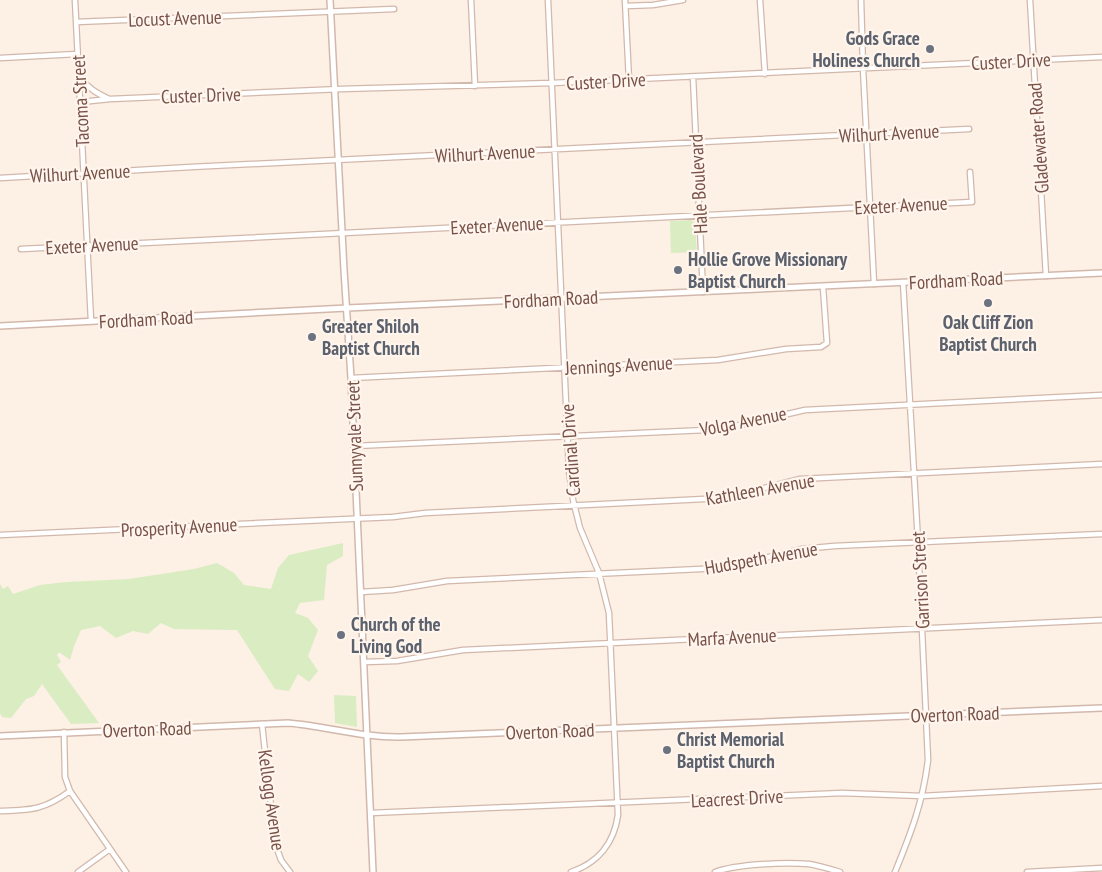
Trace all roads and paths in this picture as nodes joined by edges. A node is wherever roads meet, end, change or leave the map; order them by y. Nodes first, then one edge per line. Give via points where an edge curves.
1 (75, 0) edge
2 (330, 0) edge
3 (471, 0) edge
4 (548, 0) edge
5 (625, 0) edge
6 (683, 0) edge
7 (760, 0) edge
8 (861, 0) edge
9 (1030, 0) edge
10 (626, 6) junction
11 (394, 9) dead end
12 (330, 11) junction
13 (76, 22) junction
14 (77, 54) junction
15 (1102, 57) edge
16 (0, 58) edge
17 (1033, 60) junction
18 (863, 68) junction
19 (765, 74) junction
20 (79, 75) junction
21 (693, 77) junction
22 (629, 80) junction
23 (552, 84) junction
24 (475, 86) junction
25 (335, 90) junction
26 (110, 99) junction
27 (81, 102) junction
28 (969, 129) dead end
29 (866, 134) junction
30 (696, 143) junction
31 (555, 150) junction
32 (338, 161) junction
33 (83, 172) junction
34 (970, 172) dead end
35 (0, 178) edge
36 (869, 207) junction
37 (700, 216) junction
38 (558, 222) junction
39 (342, 233) junction
40 (86, 245) junction
41 (21, 249) dead end
42 (1102, 273) edge
43 (1046, 276) junction
44 (904, 282) junction
45 (874, 284) junction
46 (823, 286) junction
47 (703, 292) junction
48 (562, 298) junction
49 (347, 308) junction
50 (91, 321) junction
51 (0, 326) edge
52 (565, 368) junction
53 (351, 378) junction
54 (1102, 395) edge
55 (911, 404) junction
56 (568, 436) junction
57 (355, 446) junction
58 (1102, 464) edge
59 (914, 473) junction
60 (574, 506) junction
61 (358, 518) junction
62 (1102, 534) edge
63 (0, 535) edge
64 (918, 542) junction
65 (599, 573) junction
66 (361, 592) junction
67 (1102, 620) edge
68 (922, 628) junction
69 (611, 642) junction
70 (364, 662) junction
71 (1102, 708) edge
72 (927, 715) junction
73 (262, 724) junction
74 (614, 728) junction
75 (64, 732) junction
76 (0, 736) edge
77 (366, 736) junction
78 (1102, 786) edge
79 (70, 792) junction
80 (922, 796) junction
81 (617, 803) junction
82 (0, 811) edge
83 (371, 813) junction
84 (110, 849) junction
85 (1102, 868) edge
86 (78, 872) edge
87 (126, 872) edge
88 (290, 872) edge
89 (373, 872) edge
90 (571, 872) edge
91 (715, 872) edge
92 (840, 872) edge
93 (895, 872) edge
94 (1027, 872) edge

1 - 13 street, Tacoma Street
2 - 12 street, Sunnyvale Street
3 - 24 street
4 - 23 street, Cardinal Drive
5 - 10 street
6 - 10 street via 653,6
7 - 19 street
8 - 18 street
9 - 17 street, Gladewater Road
10 - 22 street
11 - 12 street, Locust Avenue
12 - 13 street, Locust Avenue
12 - 25 street, Sunnyvale Street
13 - 14 street, Tacoma Street
14 - 16 street
14 - 20 street, Tacoma Street
15 - 17 street, Custer Drive
17 - 18 street, Custer Drive
17 - 43 street, Gladewater Road
18 - 19 street, Custer Drive
18 - 29 street
19 - 21 street, Custer Drive
20 - 26 street, Custer Drive via 87,87
20 - 27 street, Tacoma Street
21 - 22 street, Custer Drive
21 - 30 street, Hale Boulevard
22 - 23 street, Custer Drive
23 - 24 street, Custer Drive
23 - 31 street, Cardinal Drive
24 - 25 street, Custer Drive
25 - 26 street, Custer Drive
25 - 32 street, Sunnyvale Street
26 - 27 street, Custer Drive
27 - 33 street, Tacoma Street
28 - 29 street, Wilhurt Avenue
29 - 30 street, Wilhurt Avenue
29 - 36 street
30 - 31 street, Wilhurt Avenue
30 - 37 street, Hale Boulevard
31 - 32 street, Wilhurt Avenue
31 - 38 street, Cardinal Drive
32 - 33 street, Wilhurt Avenue
32 - 39 street, Sunnyvale Street
33 - 35 street, Wilhurt Avenue
33 - 40 street, Tacoma Street
34 - 36 street, Exeter Avenue via 972,202
36 - 37 street, Exeter Avenue
36 - 45 street
37 - 38 street, Exeter Avenue
37 - 47 street, Hale Boulevard
38 - 39 street, Exeter Avenue
38 - 48 street, Cardinal Drive
39 - 40 street, Exeter Avenue
39 - 49 street, Sunnyvale Street
40 - 41 street, Exeter Avenue
40 - 50 street, Tacoma Street
42 - 43 street, Fordham Road
43 - 44 street, Fordham Road
44 - 45 street, Fordham Road
44 - 55 street, Garrison Street
45 - 46 street, Fordham Road
46 - 47 street, Fordham Road
46 - 52 street, Jennings Avenue via 828,343 821,347 718,360
47 - 48 street, Fordham Road
48 - 49 street, Fordham Road
48 - 52 street, Cardinal Drive
49 - 50 street, Fordham Road
49 - 53 street, Sunnyvale Street
50 - 51 street, Fordham Road
52 - 53 street, Jennings Avenue
52 - 56 street, Cardinal Drive
53 - 57 street, Sunnyvale Street
54 - 55 street, Volga Avenue
55 - 56 street, Volga Avenue via 805,410 712,430
55 - 59 street, Garrison Street
56 - 57 street, Volga Avenue
56 - 60 street, Cardinal Drive
57 - 61 street, Sunnyvale Street
58 - 59 street, Kathleen Avenue
59 - 60 street, Kathleen Avenue via 800,479 724,498
59 - 64 street, Garrison Street
60 - 61 street, Kathleen Avenue
60 - 65 street, Cardinal Drive
61 - 63 street, Prosperity Avenue
61 - 66 street, Sunnyvale Street
62 - 64 street, Hudspeth Avenue
64 - 65 street, Hudspeth Avenue via 802,549 722,568
64 - 68 street, Garrison Street
65 - 66 street, Hudspeth Avenue via 447,580 394,590
65 - 69 street, Cardinal Drive via 609,613
66 - 70 street, Sunnyvale Street
67 - 68 street, Marfa Avenue
68 - 69 street, Marfa Avenue
68 - 72 street, Garrison Street
69 - 70 street, Marfa Avenue via 463,650 397,662
69 - 74 street, Cardinal Drive
70 - 77 street, Sunnyvale Street
71 - 72 street, Overton Road
72 - 74 street, Overton Road
72 - 80 street, Garrison Street via 928,760
73 - 75 street, Overton Road
73 - 77 street, Overton Road via 302,724
73 - 88 street, Kellogg Avenue via 275,843
74 - 77 street, Overton Road via 402,738
74 - 81 street, Cardinal Drive
75 - 76 street, Overton Road
75 - 79 street via 66,778
77 - 83 street, Sunnyvale Street
78 - 80 street, Leacrest Drive
79 - 82 street via 41,808
79 - 84 street
80 - 81 street, Leacrest Drive via 842,793
80 - 93 street, Garrison Street
81 - 83 street, Leacrest Drive
81 - 90 street, Cardinal Drive via 616,828 605,849 587,865
83 - 89 street, Sunnyvale Street
84 - 86 street
84 - 87 street
85 - 94 street
91 - 92 street via 739,866 796,864 822,866

